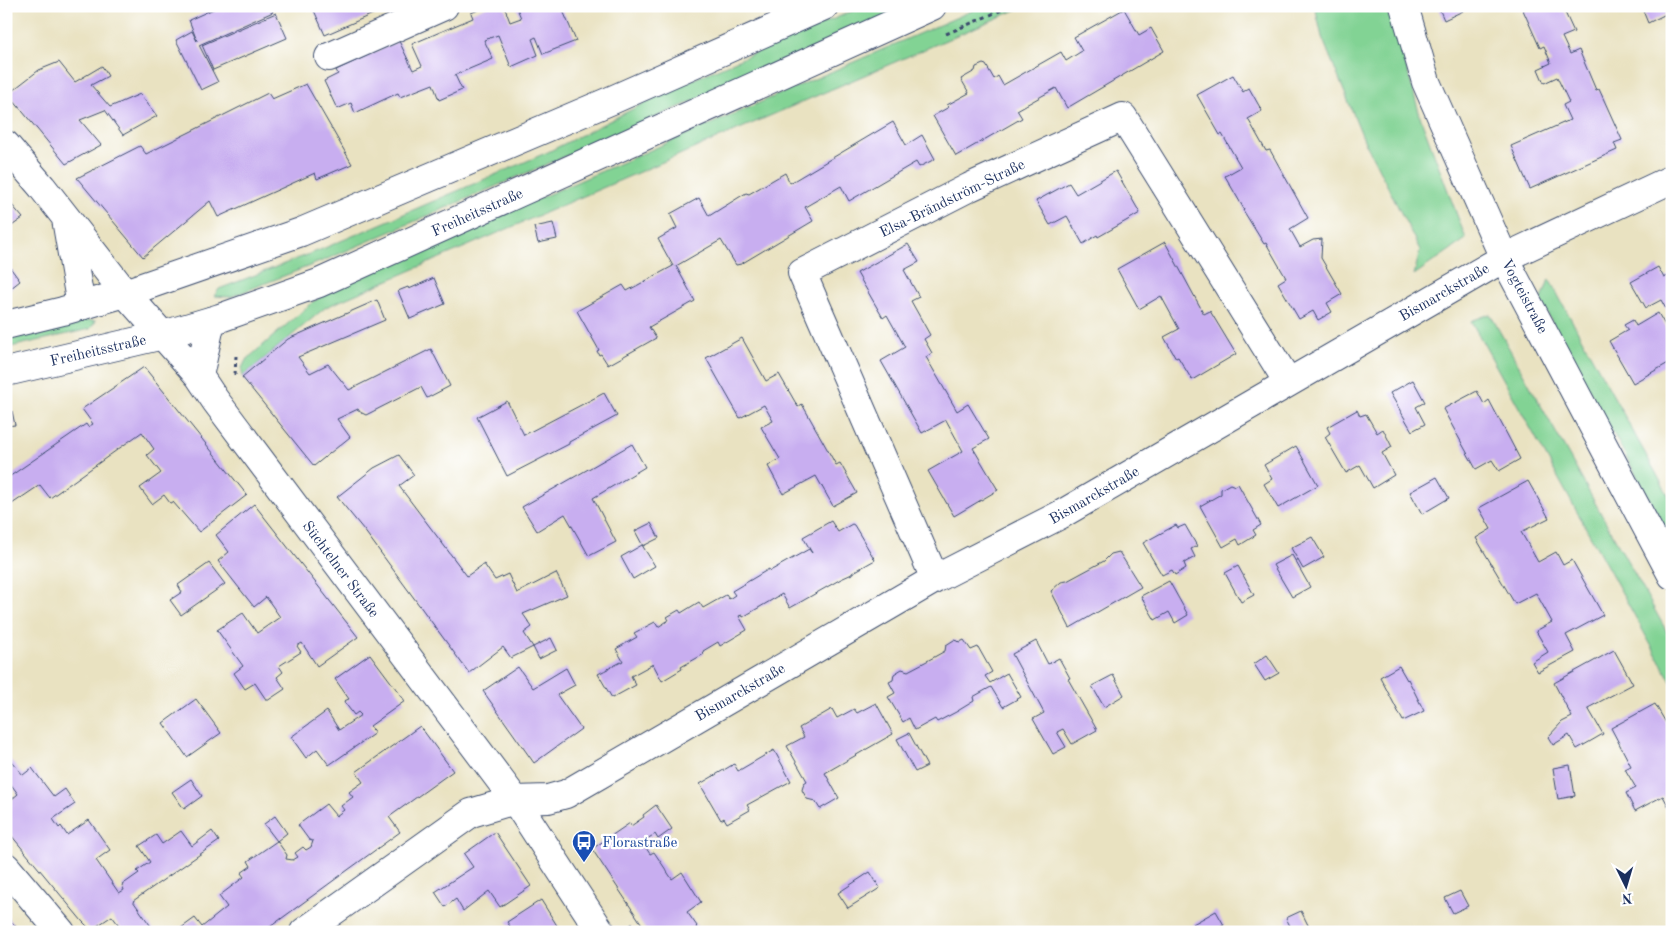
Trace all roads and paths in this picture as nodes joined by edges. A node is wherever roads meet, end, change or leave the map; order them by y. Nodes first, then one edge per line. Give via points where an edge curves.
1 (444, 6) edge
2 (824, 6) edge
3 (932, 6) edge
4 (1404, 6) edge
5 (329, 57) dead end
6 (6, 145) edge
7 (1672, 179) edge
8 (66, 218) junction
9 (1504, 258) junction
10 (125, 293) junction
11 (81, 306) junction
12 (212, 320) junction
13 (6, 325) edge
14 (163, 335) junction
15 (6, 372) edge
16 (199, 376) junction
17 (1288, 382) junction
18 (1672, 575) edge
19 (935, 578) junction
20 (515, 800) junction
21 (6, 866) edge
22 (61, 932) edge
23 (304, 932) edge
24 (601, 932) edge

1 - 5 street
2 - 10 street via 301,232
3 - 12 street, Freiheitsstraße via 319,283
4 - 9 street, Vogteistraße via 1426,82
6 - 8 street, Süchtelner Straße
7 - 9 street, Bismarckstraße
8 - 10 street, Süchtelner Straße
8 - 11 street, Süchtelner Straße
9 - 17 street, Bismarckstraße
9 - 18 street, Vogteistraße
10 - 11 street
10 - 14 street, Süchtelner Straße
11 - 13 street
12 - 14 street, Freiheitsstraße
12 - 16 street
14 - 15 street, Freiheitsstraße
14 - 16 street, Süchtelner Straße
16 - 20 street, Süchtelner Straße
17 - 19 street, Bismarckstraße via 1060,515
17 - 19 street, Elsa-Brändström-Straße via 1123,117 970,186 802,273
19 - 20 street, Bismarckstraße via 566,794 548,799
20 - 23 street via 471,813
20 - 24 street, Süchtelner Straße
21 - 22 street

